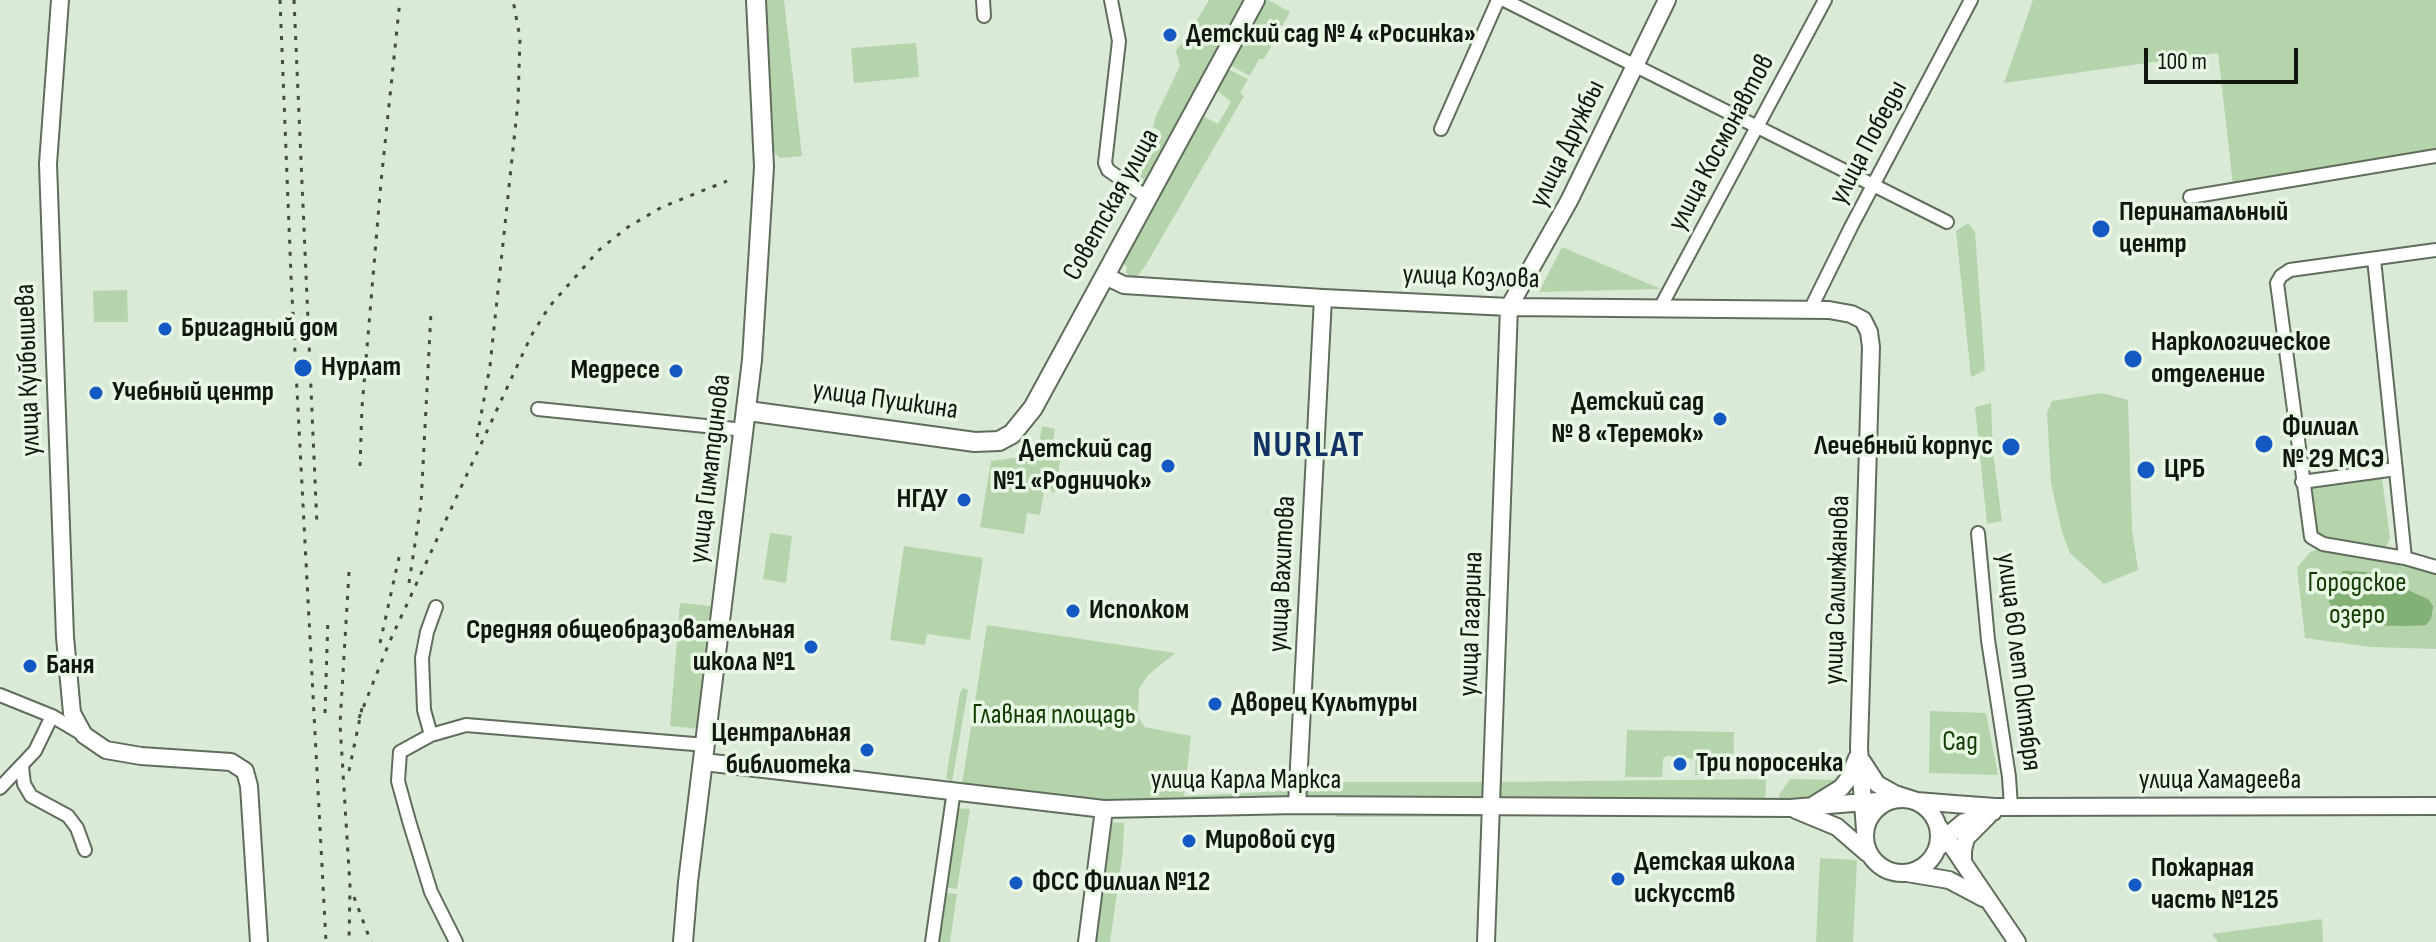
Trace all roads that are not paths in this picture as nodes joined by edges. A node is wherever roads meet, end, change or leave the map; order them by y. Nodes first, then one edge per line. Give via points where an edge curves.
1 (60, 0) edge
2 (756, 0) edge
3 (983, 0) edge
4 (1111, 0) edge
5 (1255, 0) edge
6 (1501, 0) edge
7 (1667, 0) edge
8 (1825, 0) edge
9 (1971, 0) edge
10 (984, 16) dead end
11 (1635, 66) junction
12 (1758, 128) junction
13 (1441, 129) dead end
14 (2436, 156) edge
15 (1874, 186) junction
16 (2190, 197) dead end
17 (1148, 198) junction
18 (1947, 222) dead end
19 (2436, 250) edge
20 (2374, 259) junction
21 (1105, 276) junction
22 (1323, 298) junction
23 (1509, 307) junction
24 (1660, 308) junction
25 (1810, 310) junction
26 (1837, 311) joint
27 (538, 409) dead end
28 (747, 420) junction
29 (1012, 434) joint
30 (2396, 469) junction
31 (2302, 482) junction
32 (1979, 542) dead end
33 (2405, 558) junction
34 (2436, 567) edge
35 (436, 607) dead end
36 (0, 695) edge
37 (52, 716) junction
38 (84, 735) junction
39 (431, 735) junction
40 (1859, 748) junction
41 (705, 753) junction
42 (22, 767) junction
43 (0, 788) edge
44 (954, 790) junction
45 (1891, 800) junction
46 (1917, 801) junction
47 (1861, 803) junction
48 (1297, 805) junction
49 (2436, 806) edge
50 (1491, 807) junction
51 (1798, 808) junction
52 (1104, 809) junction
53 (2003, 809) junction
54 (1865, 830) junction
55 (1941, 830) junction
56 (85, 850) dead end
57 (1871, 856) junction
58 (1963, 865) junction
59 (1903, 873) junction
60 (1991, 904) junction
61 (259, 942) edge
62 (456, 942) edge
63 (683, 942) edge
64 (932, 942) edge
65 (1087, 942) edge
66 (1486, 942) edge
67 (2017, 942) edge

1 - 38 street, улица Куйбышева via 48,179 65,637 72,713
2 - 28 main road, улица Гиматдинова via 764,167
3 - 10 street
4 - 17 street via 1119,41 1105,163
5 - 17 main road, Советская улица
6 - 11 street
6 - 13 street
7 - 11 street, улица Дружбы
8 - 12 street, улица Космонавтов
9 - 15 street, улица Победы
11 - 12 street
11 - 23 street, улица Дружбы via 1569,201
12 - 15 street
12 - 24 street, улица Космонавтов
14 - 16 street
15 - 18 street
15 - 25 street, улица Победы
17 - 21 main road, Советская улица
19 - 20 street
20 - 30 street
20 - 31 street via 2290,270 2277,283
21 - 22 street, улица Козлова via 1124,285
21 - 29 main road, Советская улица via 1033,408
22 - 23 street, улица Козлова
22 - 48 street, улица Вахитова
23 - 24 street, улица Козлова
23 - 50 street, улица Гагарина
24 - 25 street, улица Козлова
25 - 26 street, улица Козлова
26 - 40 street, улица Салимжанова via 1863,320 1871,340
27 - 28 street
28 - 29 main road, улица Пушкина via 975,442 999,441
28 - 41 main road, улица Гиматдинова
30 - 31 street
30 - 33 street
31 - 33 street via 2314,540
32 - 53 street, улица 60 лет Октября via 1978,533 2009,777
33 - 34 street
35 - 39 street via 422,658 424,710
36 - 37 street
37 - 38 street
37 - 42 street
38 - 61 street via 106,750 231,762 245,771
39 - 41 street via 466,725
39 - 62 street via 400,752 398,781 431,892
40 - 46 street via 1864,767 1877,784
40 - 47 street, улица Салимжанова
40 - 51 street via 1841,788
41 - 44 street, улица Карла Маркса
41 - 63 main road, улица Гиматдинова
42 - 43 street
42 - 56 street via 31,796 68,816
44 - 52 street, улица Карла Маркса
44 - 64 street
45 - 46 street
45 - 47 street, улица Карла Маркса
45 - 54 street via 1874,811
46 - 53 street, улица Хамадеева
46 - 55 street
47 - 51 street, улица Карла Маркса
47 - 54 street, улица Салимжанова
48 - 50 street, улица Карла Маркса
48 - 52 street, улица Карла Маркса
49 - 53 street, улица Хамадеева
50 - 51 street, улица Карла Маркса
50 - 66 street, улица Гагарина
51 - 57 street, улица Карла Маркса via 1837,827
52 - 65 street
53 - 55 street, улица Хамадеева
53 - 58 street via 1966,838
54 - 57 street
55 - 58 street
55 - 59 street, улица Хамадеева via 1931,859
57 - 59 street via 1885,869
58 - 60 street
59 - 60 street via 1949,880
60 - 67 street

